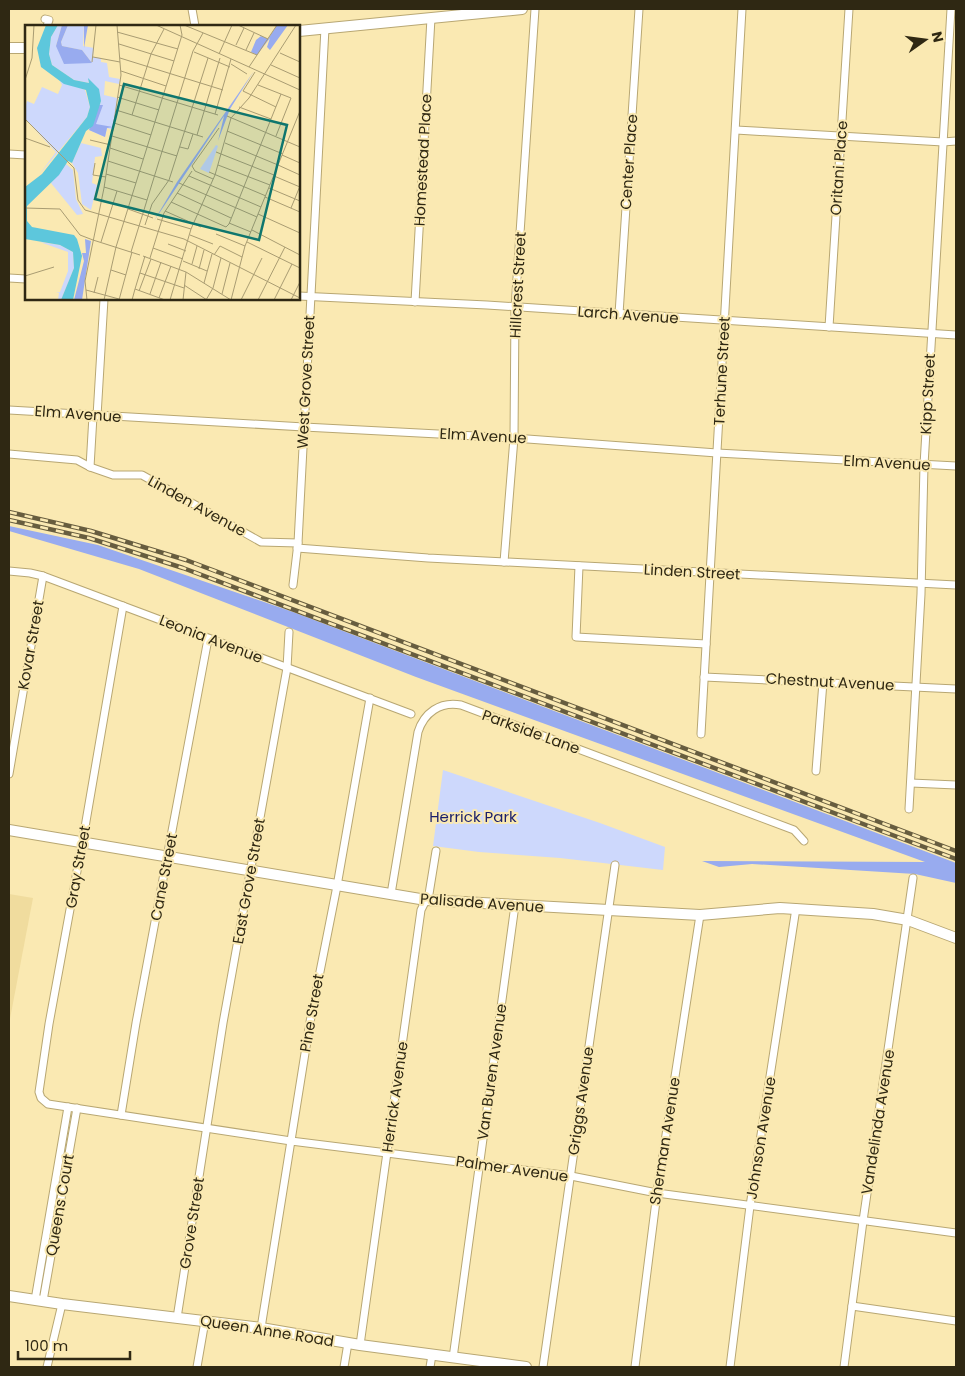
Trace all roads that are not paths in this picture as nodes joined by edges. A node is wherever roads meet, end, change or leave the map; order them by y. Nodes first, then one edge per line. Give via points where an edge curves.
1 (192, 9) edge
2 (522, 9) edge
3 (535, 9) edge
4 (639, 9) edge
5 (742, 9) edge
6 (849, 9) edge
7 (951, 9) edge
8 (460, 12) edge
9 (431, 18) junction
10 (195, 25) edge
11 (325, 28) junction
12 (300, 31) edge
13 (9, 48) edge
14 (25, 48) edge
15 (736, 130) junction
16 (841, 136) junction
17 (956, 141) edge
18 (943, 142) junction
19 (9, 154) edge
20 (25, 155) edge
21 (9, 278) edge
22 (25, 280) edge
23 (300, 296) edge
24 (311, 297) junction
25 (104, 300) edge
26 (415, 302) junction
27 (516, 308) junction
28 (619, 314) junction
29 (724, 321) junction
30 (829, 327) junction
31 (932, 334) junction
32 (956, 335) edge
33 (9, 410) edge
34 (95, 416) junction
35 (304, 428) junction
36 (514, 438) junction
37 (717, 453) junction
38 (9, 454) edge
39 (924, 465) junction
40 (956, 466) edge
41 (90, 467) junction
42 (298, 546) junction
43 (428, 558) joint
44 (504, 562) junction
45 (579, 566) junction
46 (9, 571) edge
47 (710, 573) junction
48 (43, 576) junction
49 (922, 583) junction
50 (293, 585) dead end
51 (956, 585) edge
52 (124, 606) junction
53 (289, 632) dead end
54 (208, 639) junction
55 (706, 644) junction
56 (287, 668) junction
57 (704, 677) junction
58 (823, 682) junction
59 (915, 686) junction
60 (956, 689) edge
61 (370, 698) junction
62 (411, 714) dead end
63 (700, 734) dead end
64 (816, 771) dead end
65 (9, 774) edge
66 (911, 783) junction
67 (956, 785) edge
68 (909, 809) dead end
69 (9, 830) edge
70 (804, 841) dead end
71 (83, 842) junction
72 (436, 851) dead end
73 (168, 856) junction
74 (615, 865) dead end
75 (251, 871) junction
76 (913, 878) dead end
77 (337, 886) junction
78 (391, 894) junction
79 (426, 900) junction
80 (515, 905) junction
81 (796, 908) junction
82 (608, 910) junction
83 (700, 915) junction
84 (908, 920) junction
85 (956, 938) edge
86 (68, 1107) junction
87 (77, 1108) junction
88 (120, 1115) junction
89 (207, 1128) junction
90 (291, 1142) junction
91 (387, 1153) junction
92 (479, 1164) junction
93 (571, 1176) junction
94 (657, 1192) junction
95 (750, 1206) junction
96 (863, 1221) junction
97 (956, 1233) edge
98 (9, 1296) edge
99 (39, 1300) junction
100 (62, 1304) junction
101 (852, 1306) junction
102 (177, 1318) junction
103 (205, 1321) junction
104 (956, 1321) edge
105 (261, 1328) junction
106 (348, 1343) junction
107 (360, 1345) junction
108 (432, 1355) junction
109 (453, 1358) junction
110 (47, 1367) edge
111 (197, 1367) edge
112 (344, 1367) edge
113 (430, 1367) edge
114 (526, 1367) edge
115 (543, 1367) edge
116 (635, 1367) edge
117 (730, 1367) edge
118 (844, 1367) edge

1 - 10 street
2 - 8 street
3 - 27 street, Hillcrest Street
4 - 28 street, Center Place
5 - 15 street, Terhune Street
6 - 16 street, Oritani Place
7 - 18 street, Kipp Street
8 - 9 street
9 - 11 street
9 - 26 street, Homestead Place
11 - 12 street
11 - 24 street, West Grove Street
13 - 14 street
15 - 16 street
15 - 29 street, Terhune Street
16 - 18 street
16 - 30 street, Oritani Place
17 - 18 street
18 - 31 street, Kipp Street
19 - 20 street
21 - 22 street
23 - 24 street, Larch Avenue
24 - 26 street, Larch Avenue
24 - 35 street, West Grove Street
25 - 34 street
26 - 27 street, Larch Avenue
27 - 28 street, Larch Avenue
27 - 36 street, Hillcrest Street
28 - 29 street, Larch Avenue
29 - 30 street, Larch Avenue
29 - 37 street, Terhune Street
30 - 31 street, Larch Avenue
31 - 32 street, Larch Avenue
31 - 39 street, Kipp Street
33 - 34 street, Elm Avenue
34 - 35 street, Elm Avenue
34 - 41 street
35 - 36 street, Elm Avenue
35 - 42 street, West Grove Street
36 - 37 street, Elm Avenue
36 - 44 street, Hillcrest Street
37 - 39 street, Elm Avenue
37 - 47 street, Terhune Street
38 - 41 street, Linden Avenue via 77,460
39 - 40 street, Elm Avenue
39 - 49 street, Kipp Street
41 - 42 street, Linden Avenue via 113,475 142,475 261,542
42 - 43 street, Linden Avenue
42 - 50 street, West Grove Street
43 - 44 street, Linden Street
44 - 45 street, Linden Street
45 - 47 street, Linden Street
45 - 55 street via 576,637
46 - 48 street, Leonia Avenue
47 - 49 street, Linden Street
47 - 55 street, Terhune Street
48 - 52 street, Leonia Avenue
48 - 65 street, Kovar Street
49 - 51 street, Linden Street
49 - 59 street, Kipp Street
52 - 54 street, Leonia Avenue
52 - 71 street, Gray Street
53 - 56 street, East Grove Street
54 - 56 street, Leonia Avenue
54 - 73 street, Cane Street
55 - 57 street, Terhune Street
56 - 61 street, Leonia Avenue
56 - 75 street, East Grove Street
57 - 58 street, Chestnut Avenue
57 - 63 street, Terhune Street
58 - 59 street, Chestnut Avenue
58 - 64 street
59 - 60 street, Chestnut Avenue
59 - 66 street, Kipp Street
61 - 62 street, Leonia Avenue
61 - 77 street, Pine Street
66 - 67 street
66 - 68 street, Kipp Street
69 - 71 street, Palisade Avenue
70 - 78 street, Parkside Lane via 794,830 461,705 451,704 429,713 418,732
71 - 73 street, Palisade Avenue
71 - 86 street, Gray Street via 39,1092 48,1104
72 - 79 street, Herrick Avenue
73 - 75 street, Palisade Avenue
73 - 88 street, Cane Street
74 - 82 street, Griggs Avenue
75 - 77 street, Palisade Avenue
75 - 89 street, East Grove Street
76 - 84 street, Vandelinda Avenue
77 - 78 street, Palisade Avenue
77 - 90 street, Pine Street via 310,1022
78 - 79 street, Palisade Avenue
79 - 80 street, Palisade Avenue
79 - 91 street, Herrick Avenue via 421,910
80 - 82 street, Palisade Avenue
80 - 92 street, Van Buren Avenue
81 - 83 street, Palisade Avenue
81 - 84 street, Palisade Avenue
81 - 95 street, Johnson Avenue
82 - 83 street, Palisade Avenue
82 - 93 street, Griggs Avenue
83 - 94 street, Sherman Avenue
84 - 85 street, Palisade Avenue
84 - 96 street, Vandelinda Avenue
86 - 87 street, Palmer Avenue
86 - 99 street, Queens Court
87 - 88 street, Palmer Avenue
87 - 99 street, Queens Court
88 - 89 street, Palmer Avenue
89 - 90 street, Palmer Avenue
89 - 102 street, Grove Street
90 - 91 street, Palmer Avenue
90 - 105 street, Pine Street
91 - 92 street, Palmer Avenue
91 - 107 street, Herrick Avenue
92 - 93 street, Palmer Avenue
92 - 109 street, Van Buren Avenue
93 - 94 street, Palmer Avenue
93 - 115 street, Griggs Avenue
94 - 95 street, Palmer Avenue
94 - 116 street, Sherman Avenue
95 - 96 street, Palmer Avenue
95 - 117 street, Johnson Avenue
96 - 97 street, Palmer Avenue
96 - 101 street, Vandelinda Avenue
98 - 99 street, Queen Anne Road
99 - 100 street, Queen Anne Road
100 - 102 street, Queen Anne Road
100 - 110 street
101 - 104 street
101 - 118 street, Vandelinda Avenue
102 - 103 street, Queen Anne Road
103 - 105 street, Queen Anne Road
103 - 111 street
105 - 106 street, Queen Anne Road
106 - 107 street, Queen Anne Road
106 - 112 street
107 - 108 street, Queen Anne Road
108 - 109 street, Queen Anne Road
108 - 113 street
109 - 114 street, Queen Anne Road

